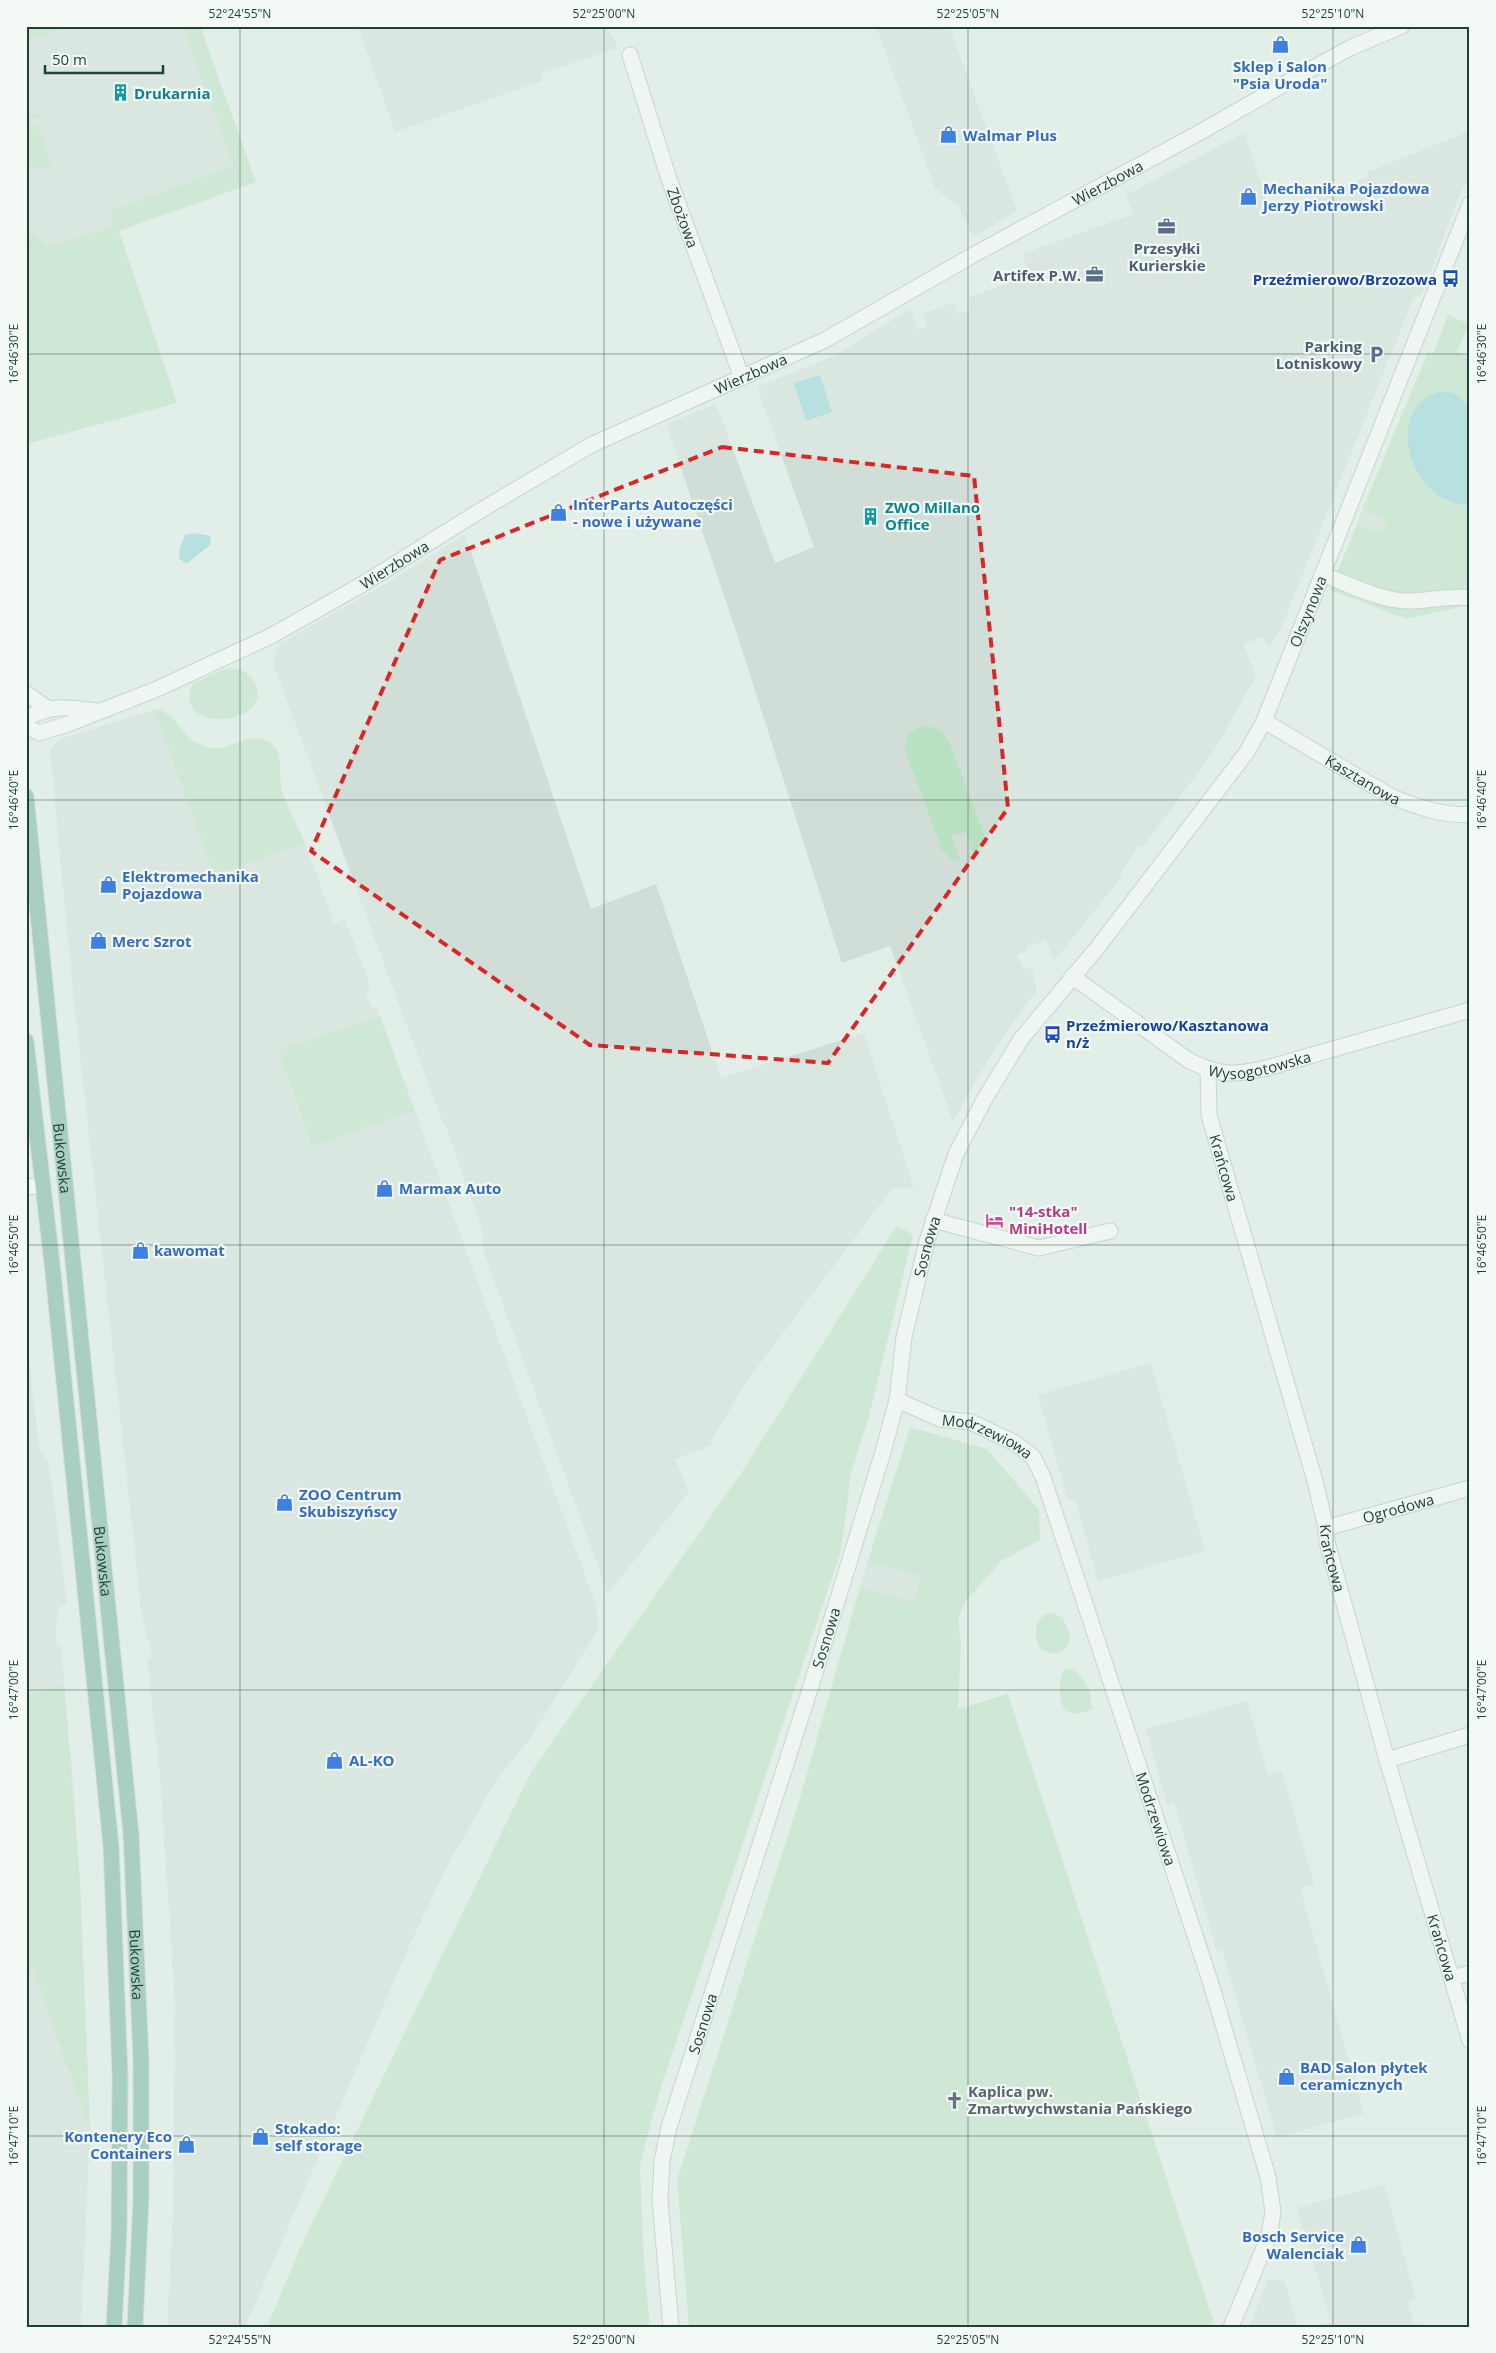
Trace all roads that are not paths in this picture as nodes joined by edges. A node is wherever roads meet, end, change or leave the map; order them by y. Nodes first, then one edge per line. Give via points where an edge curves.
1 (1402, 26) edge
2 (630, 55) dead end
3 (1470, 204) edge
4 (742, 378) junction
5 (1322, 574) junction
6 (1470, 598) edge
7 (26, 693) edge
8 (47, 708) junction
9 (96, 711) junction
10 (26, 718) edge
11 (1264, 721) junction
12 (26, 726) edge
13 (26, 796) edge
14 (1470, 814) edge
15 (1072, 976) junction
16 (1470, 1010) edge
17 (26, 1041) edge
18 (1208, 1071) junction
19 (43, 1185) junction
20 (26, 1187) edge
21 (933, 1220) junction
22 (1110, 1231) dead end
23 (897, 1400) junction
24 (1470, 1488) edge
25 (1326, 1528) junction
26 (1470, 1735) edge
27 (1387, 1760) junction
28 (1470, 1973) edge
29 (1452, 1978) junction
30 (1470, 2041) edge
31 (114, 2327) edge
32 (135, 2327) edge
33 (671, 2327) edge
34 (1231, 2327) edge

1 - 4 street, Wierzbowa via 1352,47 833,335
2 - 4 street, Zbożowa via 669,180
3 - 5 street, Olszynowa
4 - 9 street, Wierzbowa via 591,445 271,636 157,689
5 - 6 street via 1394,600
5 - 11 street, Olszynowa
7 - 8 street
8 - 9 street, Wierzbowa
8 - 10 street, Wierzbowa
9 - 12 street, Wierzbowa via 39,733
11 - 14 street, Kasztanowa via 1392,797 1456,815
11 - 15 street, Olszynowa via 1235,768 1098,947
13 - 32 main road, Bukowska via 132,1844 142,2067 141,2199
15 - 18 street, Wysogotowska via 1181,1056
15 - 21 street, Sosnowa via 1006,1061 963,1140
16 - 18 street, Wysogotowska via 1267,1068 1238,1074
17 - 19 main road, Bukowska
18 - 25 street, Krańcowa via 1209,1115
19 - 20 street
19 - 31 main road, Bukowska via 111,1846 120,2075 119,2232
21 - 22 street via 1039,1248
21 - 23 street, Sosnowa via 904,1337
23 - 33 street, Sosnowa via 811,1686 669,2128 662,2161 660,2200
23 - 34 street, Modrzewiowa via 940,1419 971,1422 1015,1443 1033,1457 1043,1477 1211,1984 1268,2177 1273,2212 1270,2236
24 - 25 street, Ogrodowa
25 - 27 street, Krańcowa via 1327,1542
26 - 27 street
27 - 29 street, Krańcowa
28 - 29 street
29 - 30 street, Krańcowa

